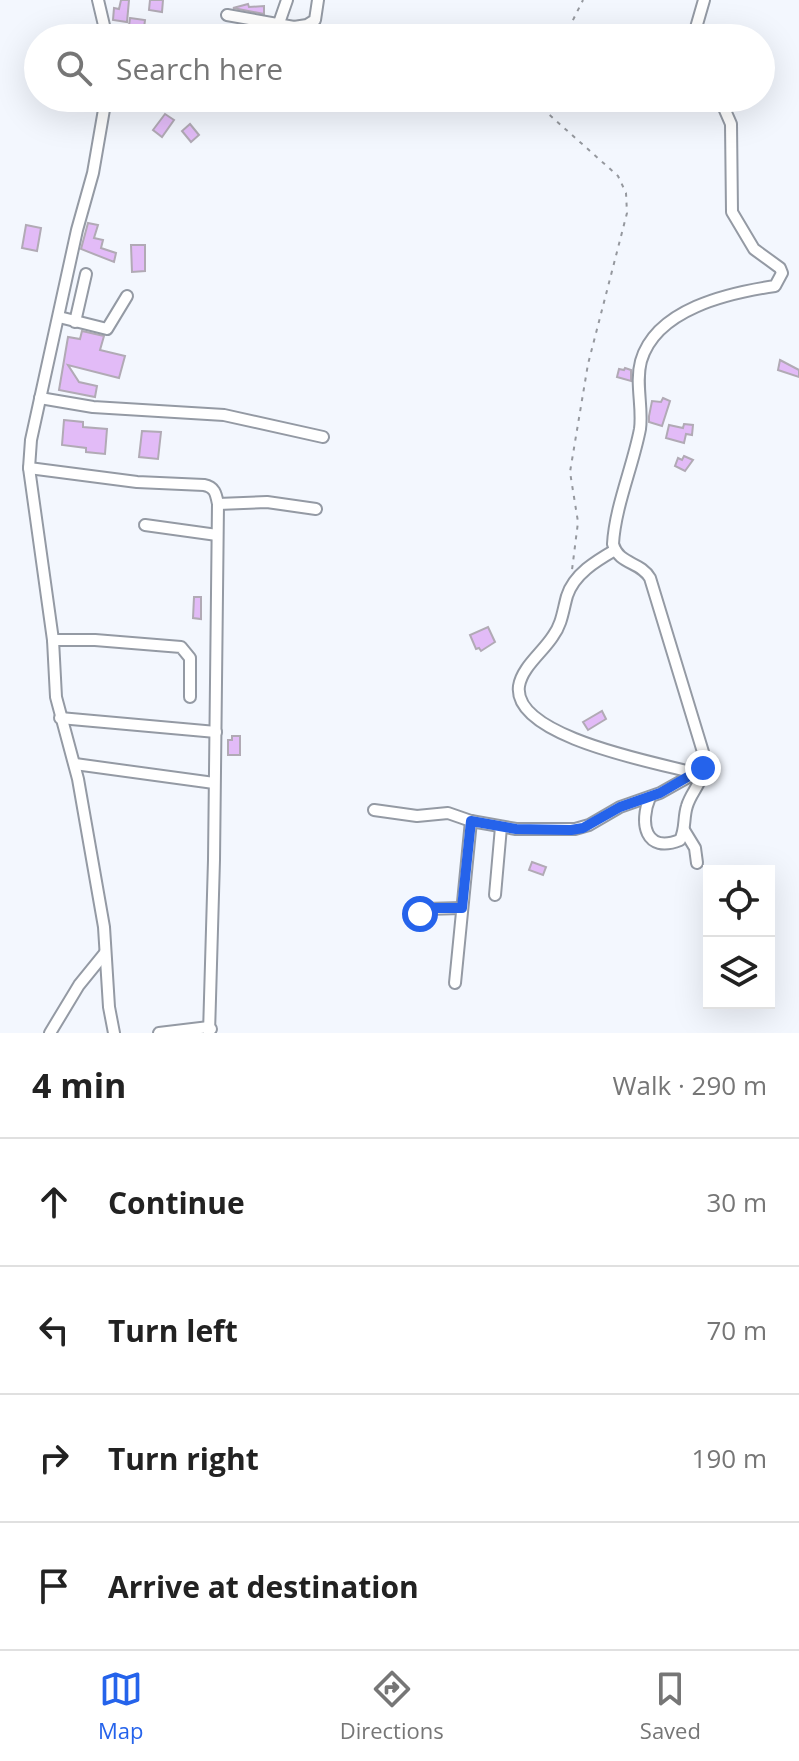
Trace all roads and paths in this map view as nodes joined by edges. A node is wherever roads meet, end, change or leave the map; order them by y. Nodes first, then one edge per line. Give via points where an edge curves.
1 (98, 0) edge
2 (287, 0) edge
3 (318, 0) edge
4 (583, 0) edge
5 (704, 0) edge
6 (227, 15) dead end
7 (279, 23) junction
8 (104, 24) edge
9 (283, 24) edge
10 (308, 24) edge
11 (571, 24) edge
12 (697, 24) edge
13 (104, 112) edge
14 (546, 112) edge
15 (725, 112) edge
16 (86, 274) dead end
17 (127, 296) dead end
18 (59, 317) junction
19 (75, 322) junction
20 (40, 398) junction
21 (323, 437) dead end
22 (29, 468) junction
23 (218, 504) junction
24 (316, 509) dead end
25 (145, 525) dead end
26 (217, 535) junction
27 (615, 550) junction
28 (568, 593) junction
29 (53, 640) junction
30 (190, 697) dead end
31 (60, 718) junction
32 (216, 732) junction
33 (75, 764) junction
34 (699, 771) junction
35 (214, 783) junction
36 (650, 797) junction
37 (374, 810) dead end
38 (471, 821) junction
39 (501, 827) junction
40 (684, 830) junction
41 (697, 863) dead end
42 (495, 895) dead end
43 (462, 908) junction
44 (418, 923) dead end
45 (105, 953) junction
46 (455, 983) dead end
47 (211, 1031) edge
48 (50, 1033) edge
49 (114, 1033) edge
50 (159, 1033) edge

1 - 8 street
2 - 7 street
3 - 10 street via 317,15
4 - 11 path
5 - 12 street
6 - 7 street
7 - 9 street
13 - 18 street
14 - 28 path via 618,176 627,213 588,364 570,472 578,522
15 - 27 street via 733,137 732,212 754,249 782,273 775,286 701,303 649,343 640,364 640,426 616,524
16 - 19 street
17 - 19 street via 107,329
18 - 19 street
18 - 20 street
20 - 21 street via 93,407 224,415
20 - 22 street
22 - 23 street via 208,485
22 - 29 street
23 - 24 street via 267,502
23 - 26 street
25 - 26 street
26 - 32 street
27 - 28 street via 590,566
27 - 34 street via 650,578 703,752
28 - 34 street via 559,628 520,682 523,708 572,739
29 - 30 street via 181,647 190,658
29 - 31 street
31 - 32 street
31 - 33 street
32 - 35 street
33 - 35 street
33 - 45 street
34 - 36 street
34 - 40 street
35 - 47 street
36 - 39 street via 575,829
36 - 40 street via 643,823 652,840 676,843
37 - 38 street via 417,816 448,813
38 - 39 street
38 - 43 street
39 - 42 street
40 - 41 street
43 - 44 street via 425,909
43 - 46 street
45 - 48 street
45 - 49 street
47 - 50 street

